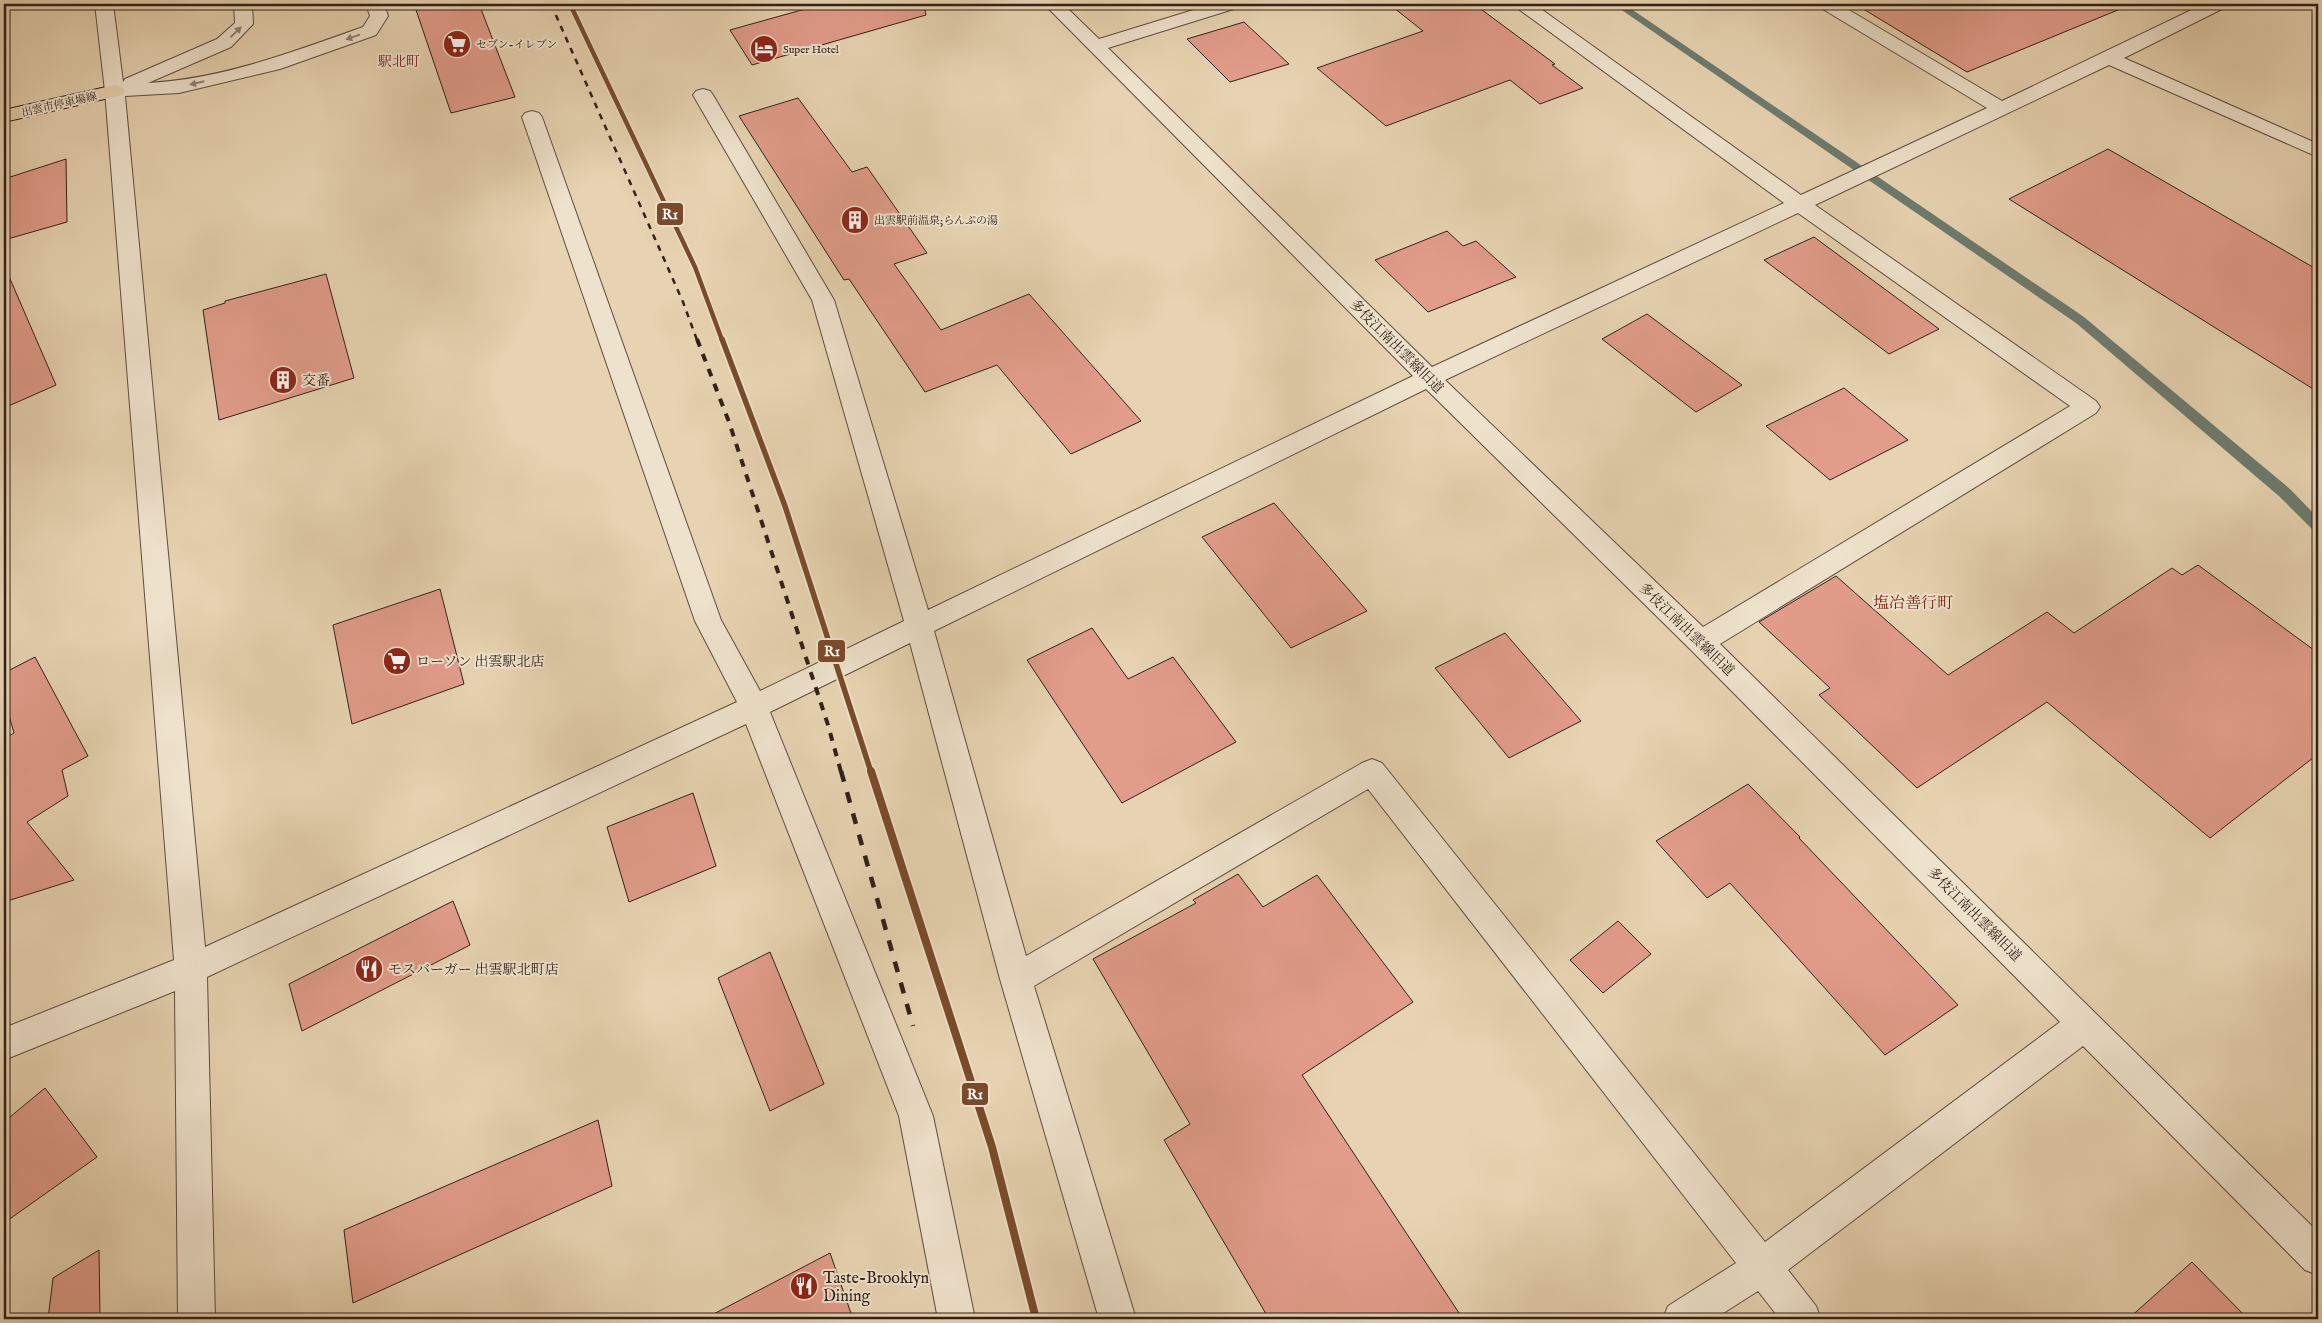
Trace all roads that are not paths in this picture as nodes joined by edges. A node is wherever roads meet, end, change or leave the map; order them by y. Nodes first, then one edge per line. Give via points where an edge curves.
1 (104, 4) edge
2 (243, 4) edge
3 (375, 4) edge
4 (1053, 4) edge
5 (1231, 4) edge
6 (1523, 4) edge
7 (1826, 4) edge
8 (2218, 4) edge
9 (2315, 4) edge
10 (2318, 6) edge
11 (1096, 46) junction
12 (2109, 58) junction
13 (115, 91) junction
14 (703, 95) dead end
15 (2002, 109) junction
16 (4, 116) edge
17 (532, 117) dead end
18 (2318, 151) edge
19 (1798, 203) junction
20 (1429, 378) junction
21 (919, 625) junction
22 (1701, 642) junction
23 (754, 707) junction
24 (191, 969) junction
25 (1016, 979) junction
26 (2085, 1024) junction
27 (4, 1044) edge
28 (2318, 1257) edge
29 (1762, 1267) junction
30 (196, 1319) edge
31 (958, 1319) edge
32 (1117, 1319) edge
33 (1681, 1319) edge
34 (1803, 1319) edge

1 - 13 street
13 -> 2 street via 224,43 244,24
3 -> 13 street via 379,16 370,31 273,65 179,87
4 - 11 street, 多伎江南出雲線旧道
5 - 11 street
6 - 19 street
7 - 15 street
8 - 12 street
9 - 10 street
11 - 20 street, 多伎江南出雲線旧道
12 - 15 street
12 - 18 street
13 - 16 main road, 出雲市停車場線
13 - 24 street
14 - 21 street via 823,300
15 - 19 street
17 - 23 street via 708,621
19 - 20 street
19 - 22 street via 2088,407
20 - 21 street
20 - 22 street, 多伎江南出雲線旧道
21 - 23 street
21 - 25 street
22 - 26 street, 多伎江南出雲線旧道
23 - 24 street
23 - 31 street via 916,1116
24 - 27 street
24 - 30 street
25 - 29 street via 1372,772
25 - 32 street
26 - 28 street, 多伎江南出雲線旧道
26 - 29 street
29 - 33 street
29 - 34 street

